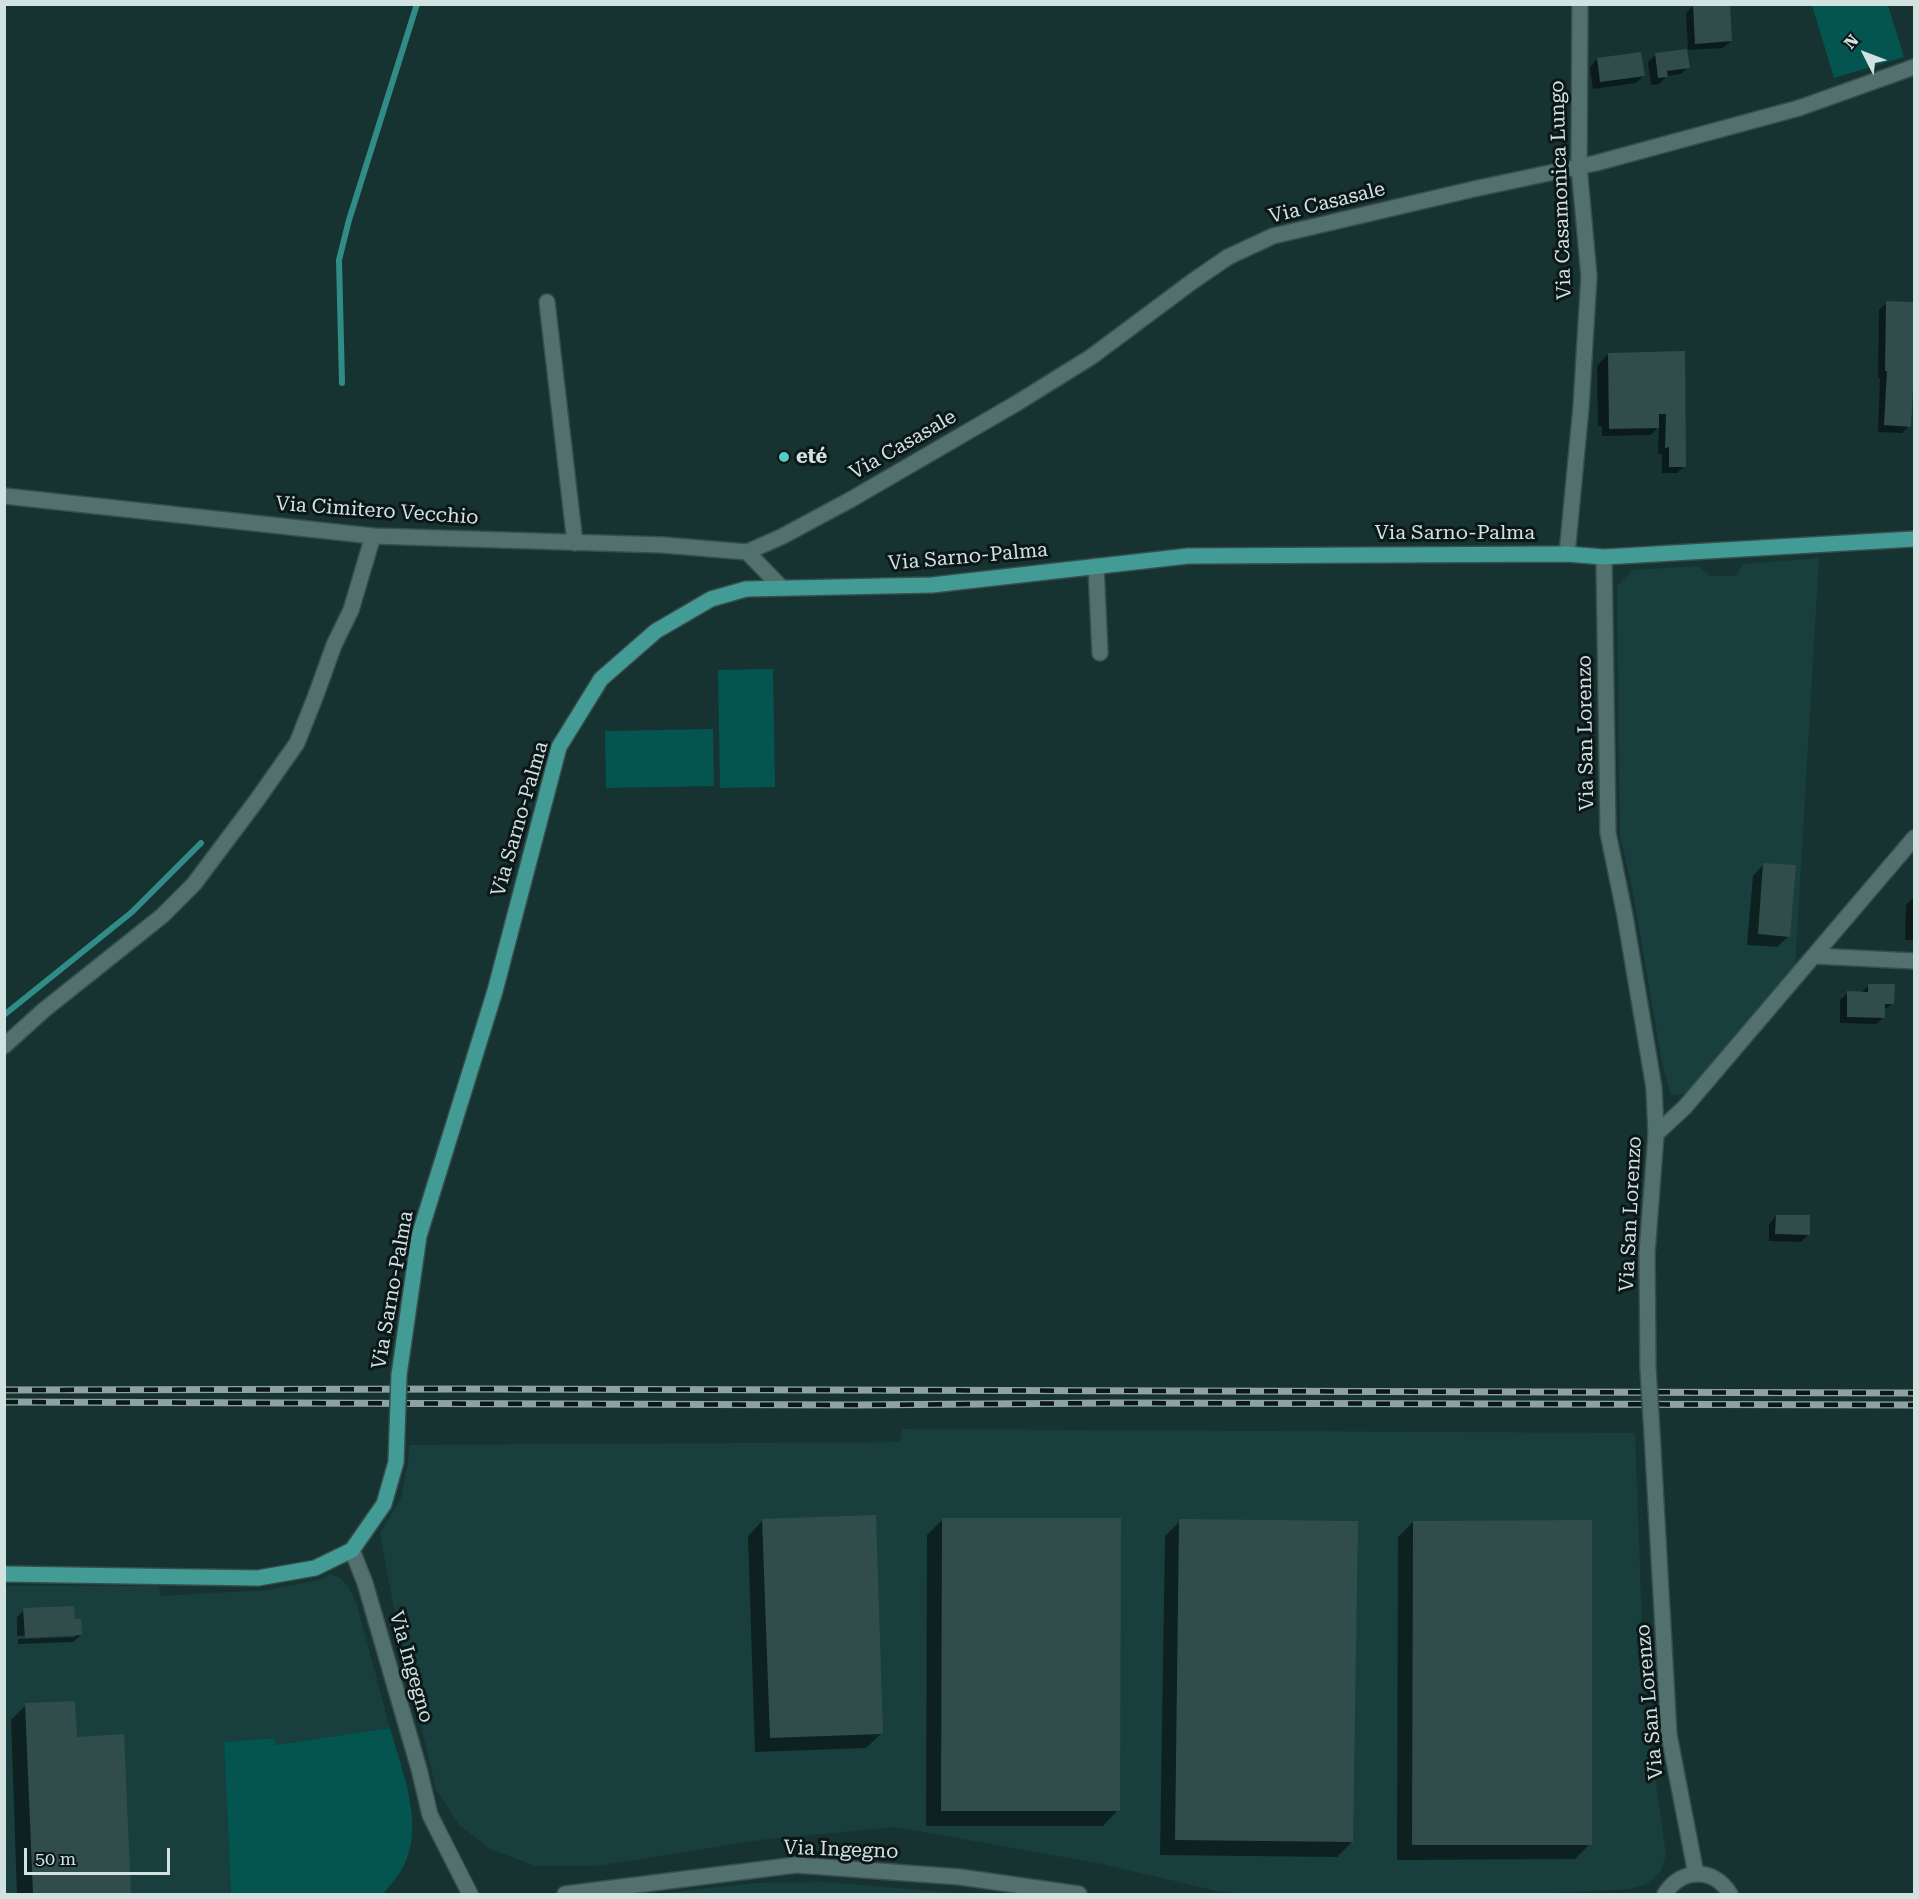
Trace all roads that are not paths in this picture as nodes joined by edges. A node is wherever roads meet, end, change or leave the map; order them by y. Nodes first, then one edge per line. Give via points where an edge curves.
1 (1580, 4) edge
2 (1914, 67) edge
3 (1579, 167) junction
4 (547, 302) dead end
5 (4, 496) edge
6 (373, 536) junction
7 (1914, 538) edge
8 (574, 543) junction
9 (747, 552) junction
10 (1567, 554) junction
11 (1604, 556) junction
12 (1096, 566) junction
13 (782, 588) junction
14 (1100, 653) dead end
15 (1914, 838) edge
16 (1815, 956) junction
17 (1914, 961) edge
18 (4, 1046) edge
19 (1656, 1134) junction
20 (352, 1550) junction
21 (4, 1574) edge
22 (1696, 1874) junction
23 (470, 1894) edge
24 (565, 1894) edge
25 (1079, 1894) edge
26 (1665, 1894) edge
27 (1730, 1894) edge

1 - 3 street, Via Casamonica Lungo
2 - 3 street, Via Casasale via 1799,108
3 - 9 street, Via Casasale via 1273,236 1228,257 1091,357 1017,404 850,500
3 - 10 street, Via Casamonica Lungo via 1588,276
4 - 8 street
5 - 6 street, Via Cimitero Vecchio
6 - 8 street, Via Cimitero Vecchio
6 - 18 street via 351,610 297,743 257,800 194,884 162,916
7 - 11 main road, Via Sarno-Palma
8 - 9 street, Via Cimitero Vecchio
9 - 13 street
10 - 11 main road, Via Sarno-Palma
10 - 12 main road, Via Sarno-Palma via 1188,556
11 - 19 street, Via San Lorenzo via 1608,833 1654,1088
12 - 13 main road, Via Sarno-Palma via 932,585
12 - 14 street
13 - 20 main road, Via Sarno-Palma, bridge via 746,589 711,599 656,631 601,679 559,747 495,991 419,1236 399,1375 396,1462 384,1504
15 - 16 street
16 - 17 street
16 - 19 street via 1686,1107
19 - 22 street, Via San Lorenzo, bridge via 1647,1253 1648,1368 1670,1735
20 - 21 main road, Via Sarno-Palma via 315,1568 258,1578
20 - 23 street, Via Ingegno via 372,1605 430,1815
22 - 26 street via 1677,1881
22 - 27 street via 1717,1880
24 - 25 street, Via Ingegno via 796,1865 960,1877

